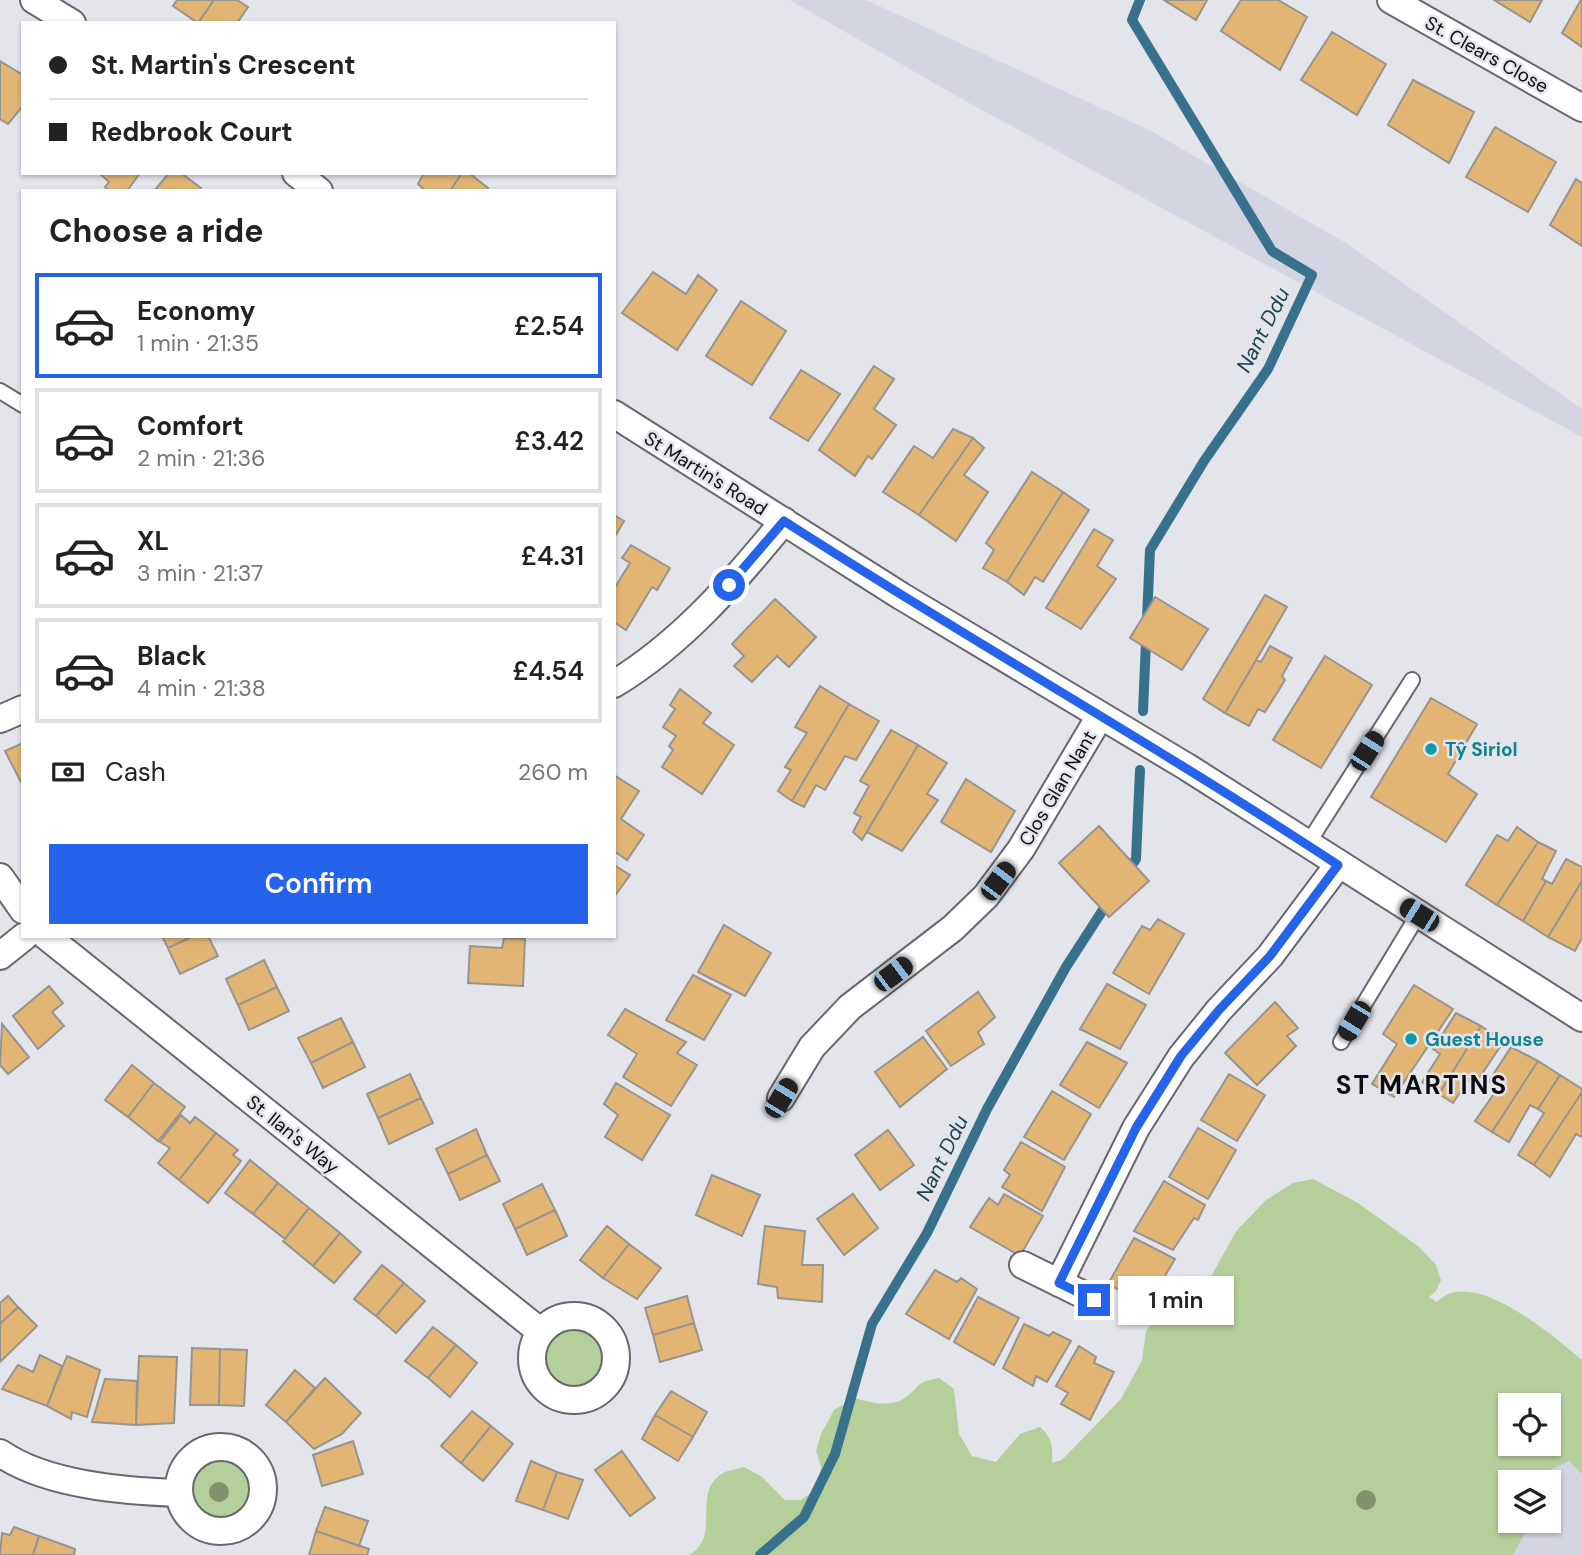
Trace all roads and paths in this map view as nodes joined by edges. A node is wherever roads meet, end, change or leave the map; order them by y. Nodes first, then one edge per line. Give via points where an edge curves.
1 (34, 0) edge
2 (1391, 0) edge
3 (69, 21) edge
4 (1582, 108) edge
5 (299, 175) edge
6 (316, 189) edge
7 (0, 391) edge
8 (21, 404) edge
9 (616, 415) edge
10 (784, 521) junction
11 (1412, 680) dead end
12 (616, 683) edge
13 (21, 710) edge
14 (1100, 716) junction
15 (0, 719) edge
16 (1307, 845) junction
17 (1338, 865) junction
18 (0, 877) edge
19 (21, 907) edge
20 (1419, 915) junction
21 (22, 938) edge
22 (48, 938) edge
23 (0, 956) edge
24 (1582, 1018) edge
25 (1341, 1042) dead end
26 (781, 1098) dead end
27 (1023, 1265) dead end
28 (1059, 1283) junction
29 (1094, 1300) dead end
30 (541, 1332) dead end
31 (0, 1453) edge
32 (178, 1493) dead end

1 - 3 street
2 - 4 street, St. Clears Close
5 - 6 street
7 - 8 lane
9 - 10 street, St Martin's Road
10 - 12 street via 681,636
10 - 14 street, St Martin's Road
11 - 16 lane
13 - 15 street
14 - 16 street, St Martin's Road
14 - 26 street, Clos Glan Nant via 1021,849 986,896 953,928 850,1007 812,1047
16 - 17 street, St Martin's Road
17 - 20 street, St Martin's Road
17 - 28 street via 1270,956 1181,1056 1136,1128
18 - 19 street
20 - 24 street, St Martin's Road
20 - 25 lane
21 - 23 street
22 - 30 street, St. Ilan's Way
27 - 28 street
28 - 29 street
31 - 32 street via 62,1478 125,1492

